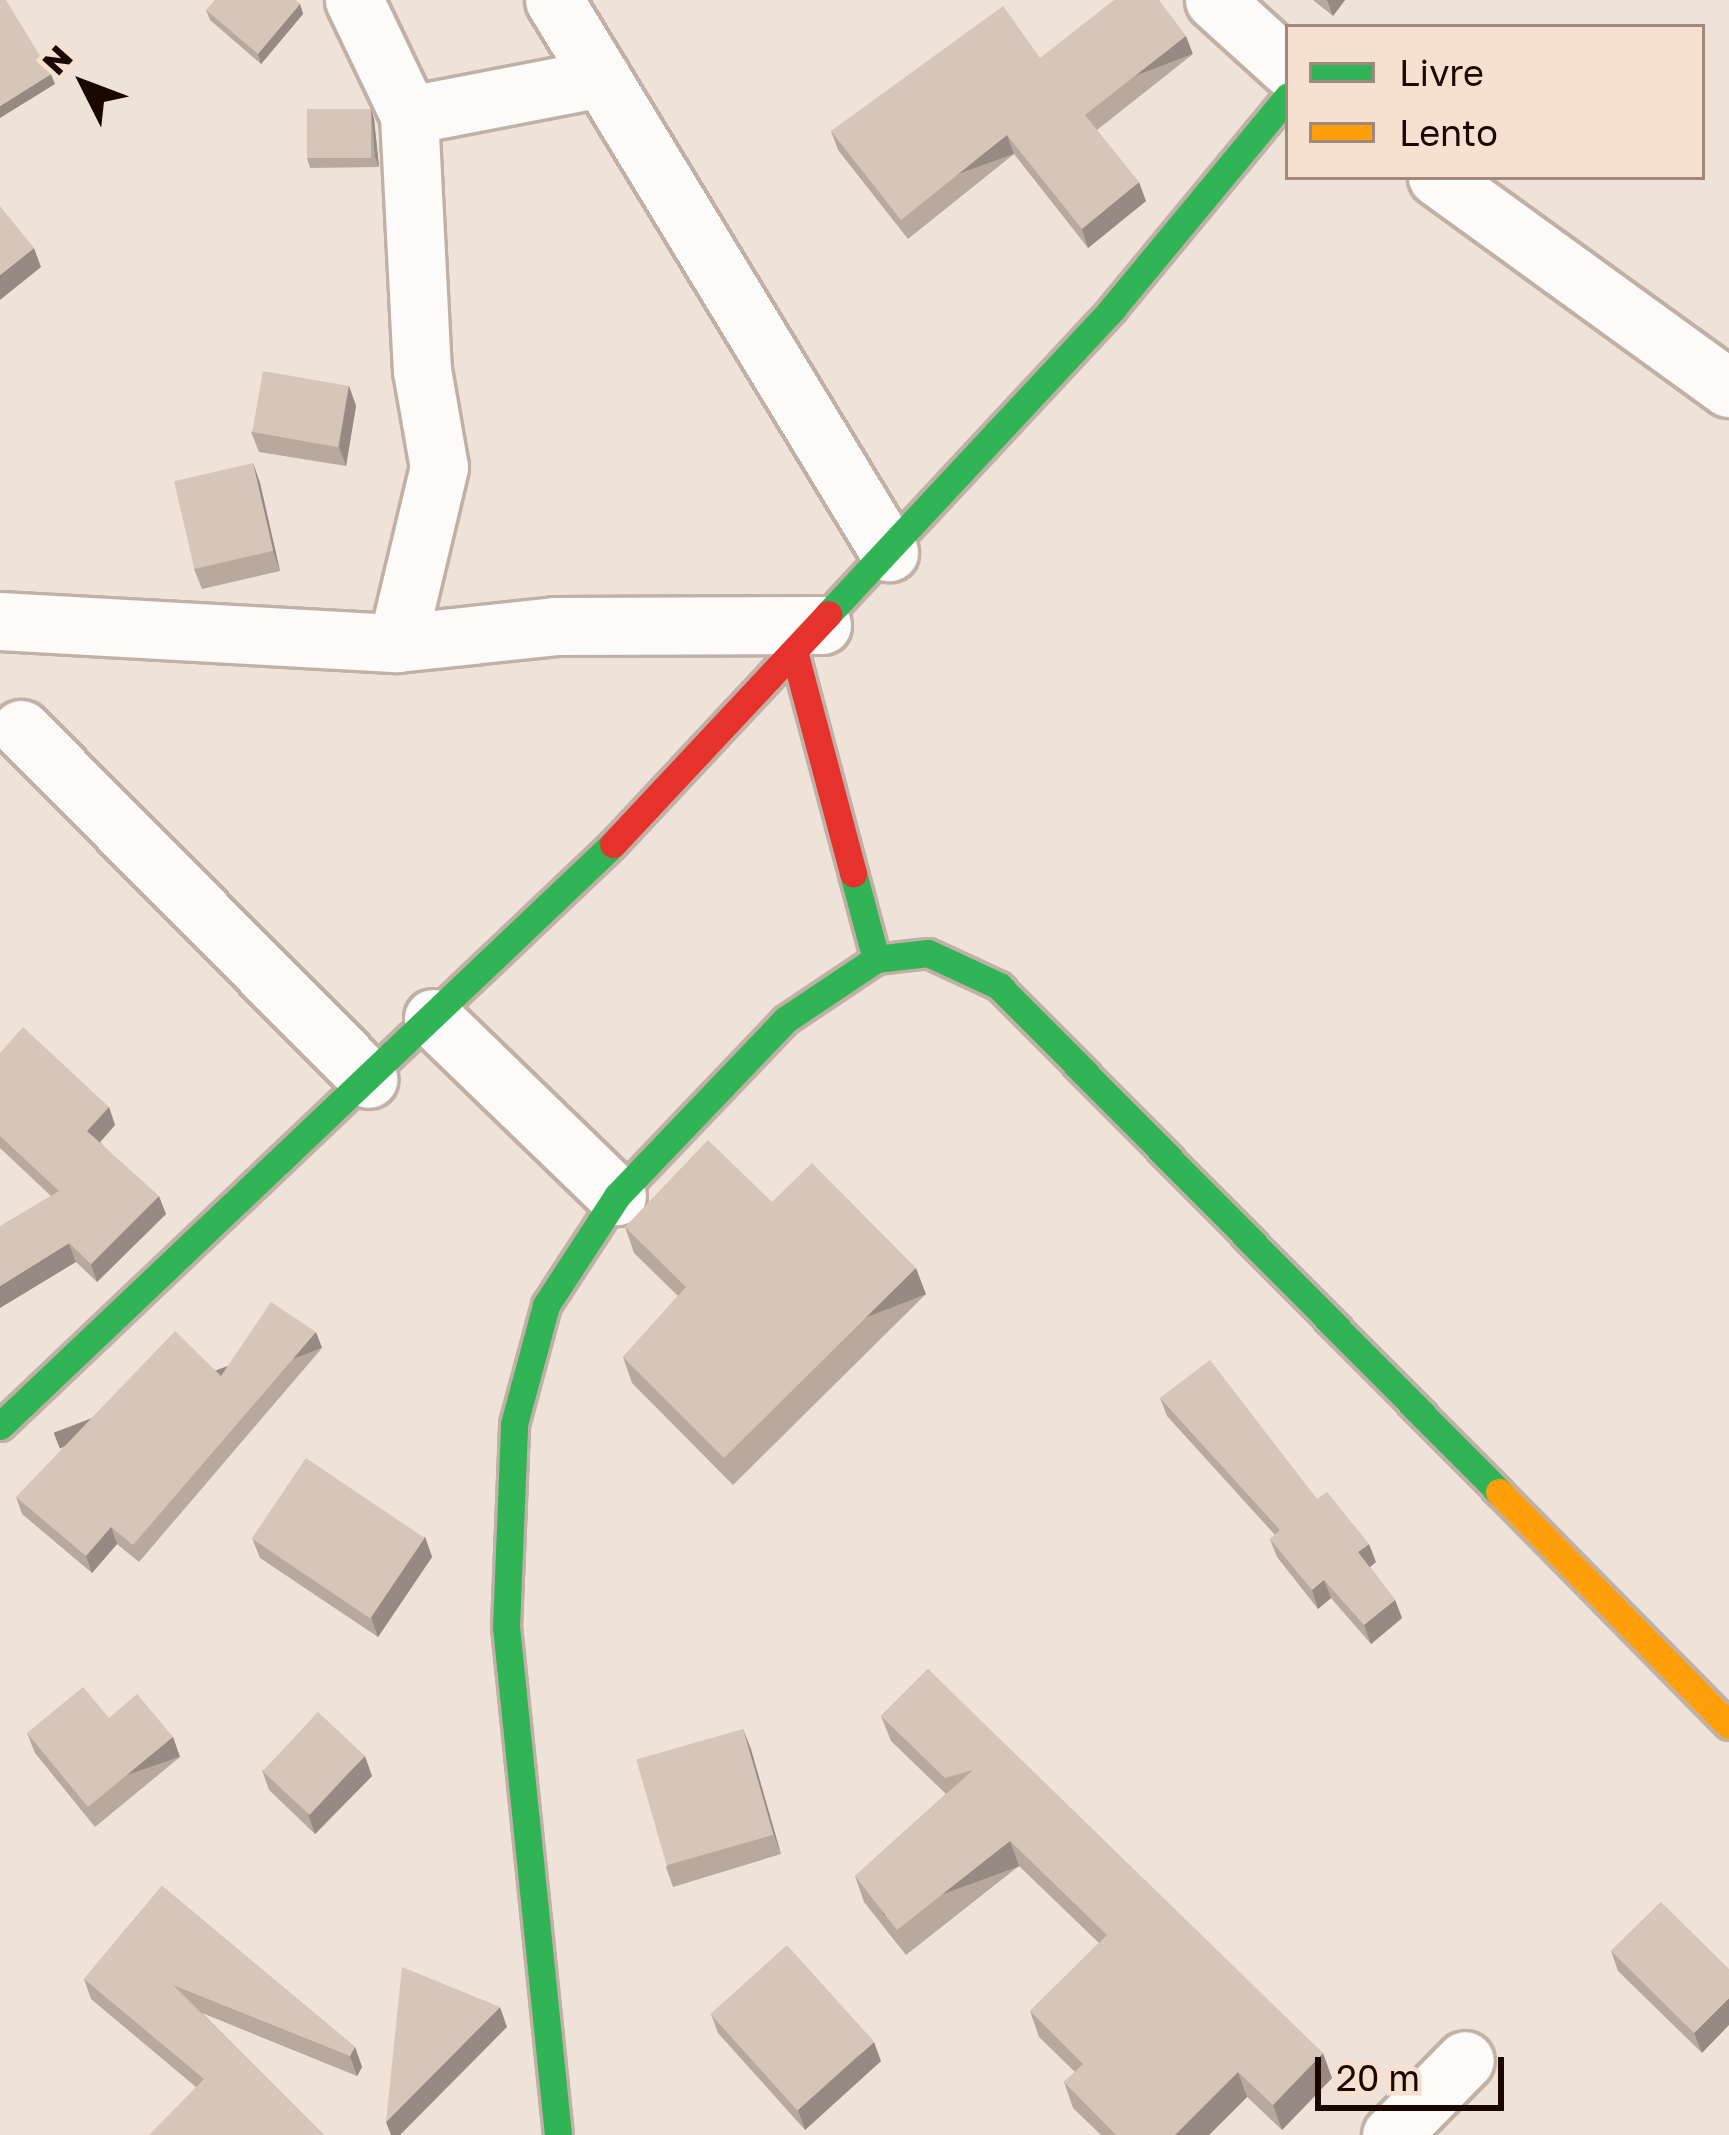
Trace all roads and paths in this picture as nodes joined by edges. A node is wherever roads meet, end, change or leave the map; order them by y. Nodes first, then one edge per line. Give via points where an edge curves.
1 (354, 0) edge
2 (554, 0) edge
3 (1214, 0) edge
4 (1285, 64) edge
5 (601, 78) junction
6 (1285, 99) edge
7 (409, 116) junction
8 (1441, 180) edge
9 (1729, 388) edge
10 (889, 552) junction
11 (0, 621) edge
12 (808, 640) junction
13 (397, 643) junction
14 (21, 729) dead end
15 (876, 959) junction
16 (433, 1018) junction
17 (368, 1079) junction
18 (617, 1196) junction
19 (0, 1426) edge
20 (1729, 1725) edge
21 (1465, 2060) dead end
22 (558, 2135) edge
23 (1391, 2135) edge

1 - 7 street
2 - 5 street
3 - 4 street
5 - 7 street
5 - 10 street
6 - 10 street
7 - 13 street via 422,370 439,467
8 - 9 street
10 - 12 street
11 - 13 street
12 - 13 street via 555,626
12 - 15 street
12 - 16 street
14 - 17 street
15 - 18 street via 785,1020
15 - 20 street via 928,952 999,986
16 - 17 street
16 - 18 street
17 - 19 street
18 - 22 street via 546,1305 514,1424 506,1627
21 - 23 street

